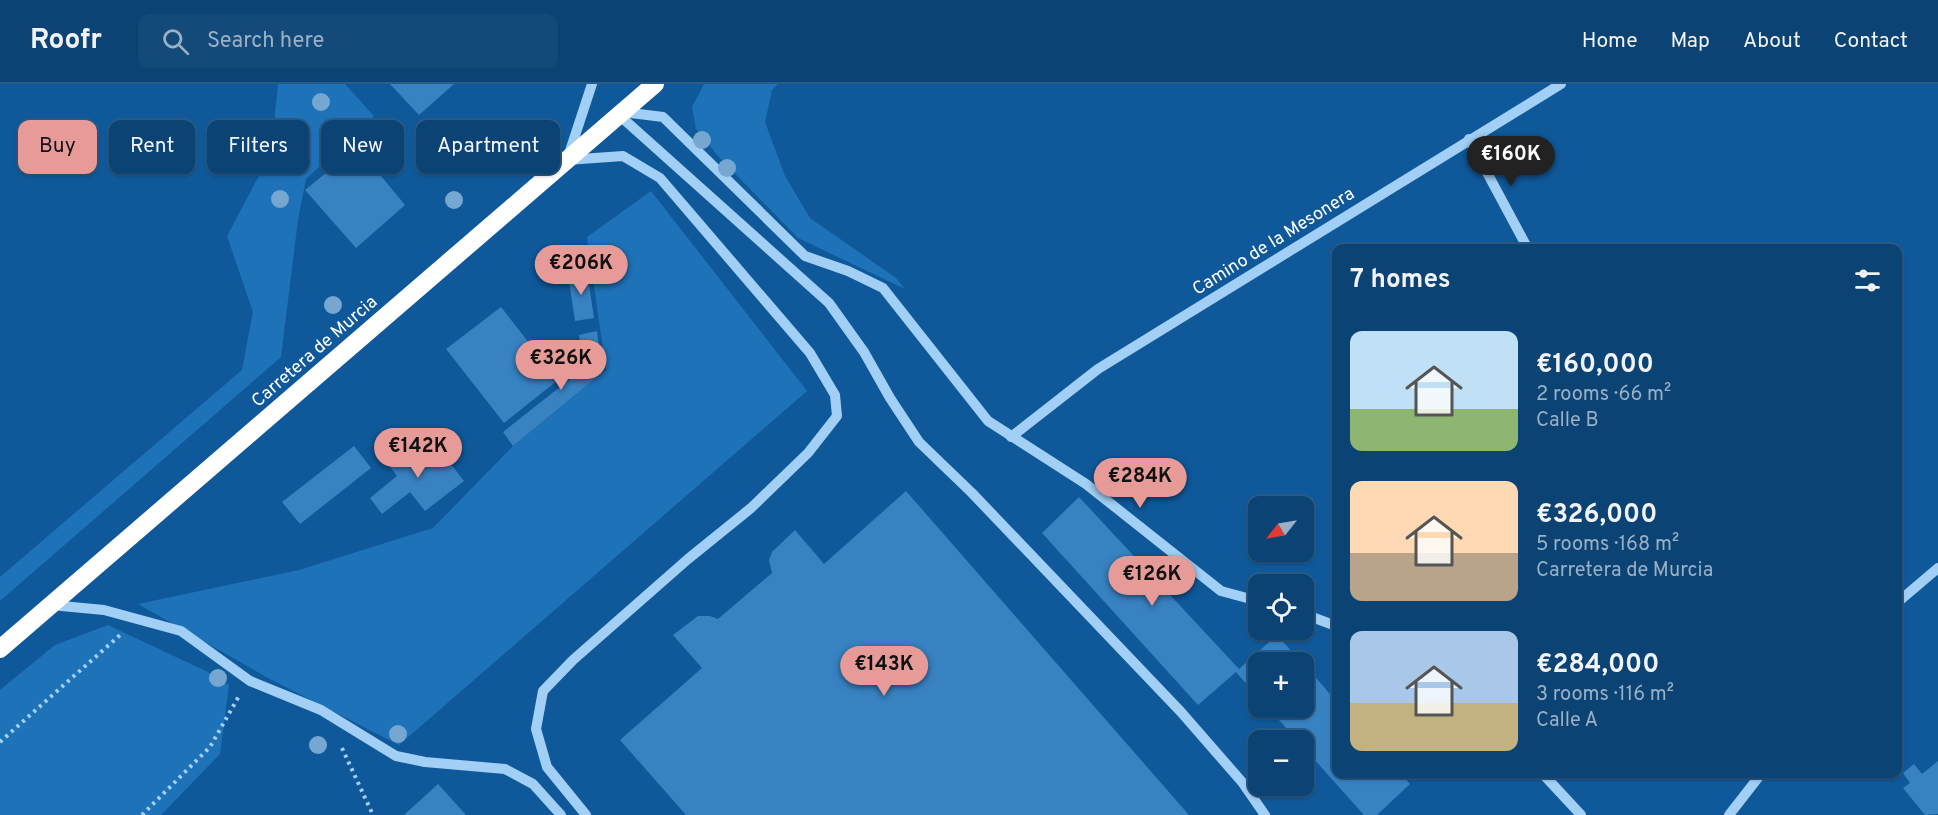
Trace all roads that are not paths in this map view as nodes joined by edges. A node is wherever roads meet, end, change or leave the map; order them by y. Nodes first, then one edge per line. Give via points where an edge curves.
1 (592, 84) edge
2 (655, 84) edge
3 (1561, 84) edge
4 (621, 113) junction
5 (1469, 139) junction
6 (567, 160) junction
7 (1525, 244) edge
8 (1011, 437) junction
9 (1938, 568) edge
10 (1248, 598) edge
11 (1902, 599) edge
12 (51, 605) junction
13 (1314, 618) edge
14 (1332, 624) edge
15 (0, 649) edge
16 (1547, 778) edge
17 (1758, 778) edge
18 (561, 815) edge
19 (586, 815) edge
20 (1265, 815) edge
21 (1581, 815) edge
22 (1729, 815) edge

1 - 6 street
2 - 4 highway, Carretera de Murcia
3 - 5 street, Camino de la Mesonera
4 - 6 highway, Carretera de Murcia
4 - 8 street via 663,117 805,256 883,288 988,422
4 - 20 street via 829,303 920,442 1180,712 1242,782
5 - 7 street
5 - 8 street, Camino de la Mesonera via 1098,369
6 - 12 highway, Carretera de Murcia
6 - 19 street via 622,156 660,178 810,353 835,395 837,416 808,453 751,508 590,645 543,691 536,729 547,767
8 - 10 street via 1086,484 1221,591
9 - 11 street
12 - 15 highway, Carretera de Murcia
12 - 18 street via 104,610 181,631 250,681 321,710 396,756 505,769 533,784
13 - 14 street
16 - 21 street
17 - 22 street

